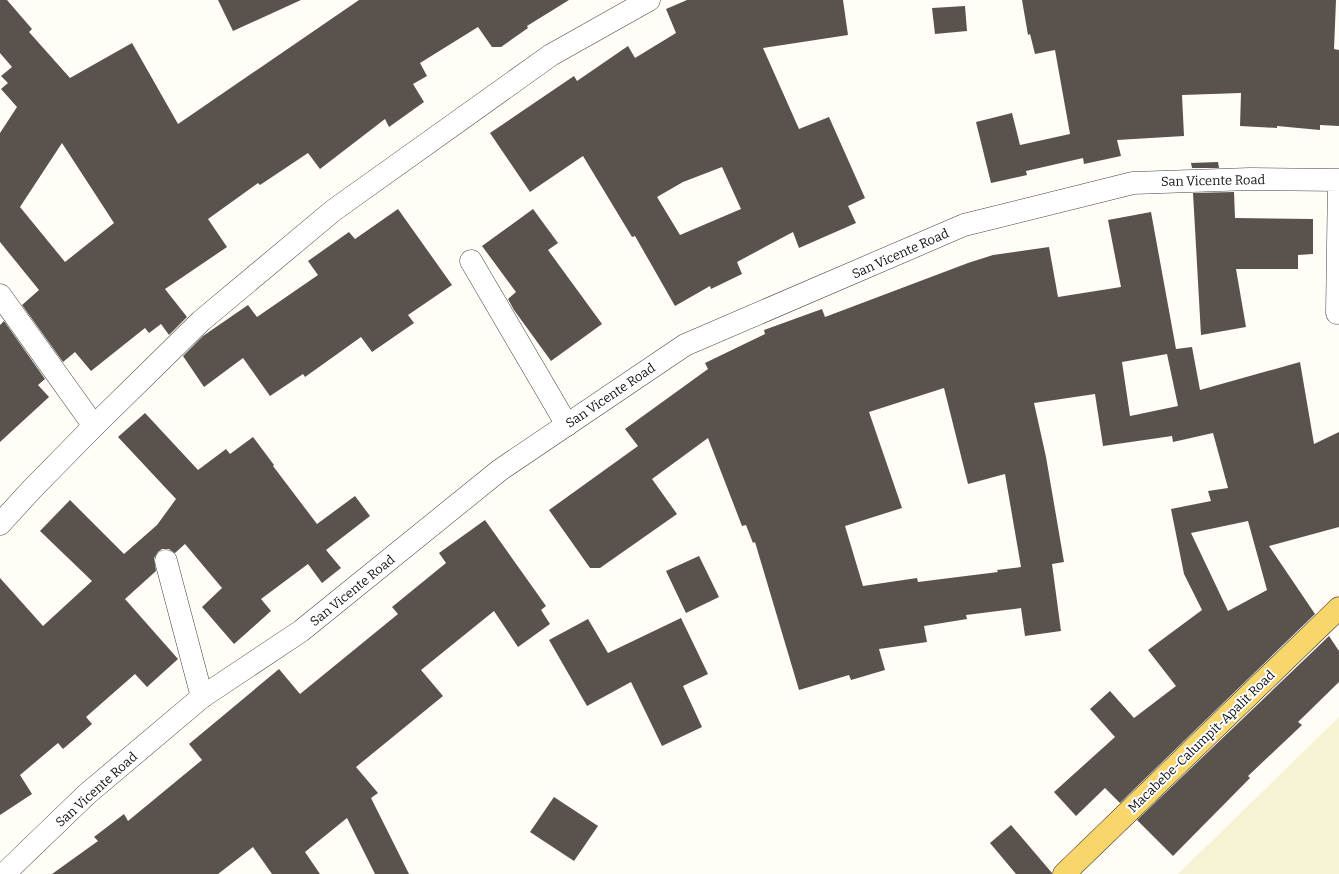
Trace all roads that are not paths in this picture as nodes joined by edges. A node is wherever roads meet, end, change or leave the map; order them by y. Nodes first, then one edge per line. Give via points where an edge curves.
1 (649, 0) edge
2 (1339, 180) edge
3 (470, 261) dead end
4 (0, 294) edge
5 (1337, 313) dead end
6 (567, 425) junction
7 (94, 426) junction
8 (0, 524) edge
9 (166, 561) dead end
10 (1339, 608) edge
11 (202, 697) junction
12 (4, 874) edge
13 (1064, 874) edge

1 - 7 street via 551,55 334,210 201,321
2 - 5 street
2 - 6 street, San Vicente Road via 1250,178 1133,183 964,225 685,345
3 - 6 street
4 - 7 street
6 - 11 street, San Vicente Road via 500,470 301,631
7 - 8 street
9 - 11 street
10 - 13 main road, Macabebe-Calumpit-Apalit Road
11 - 12 street, San Vicente Road via 87,794

